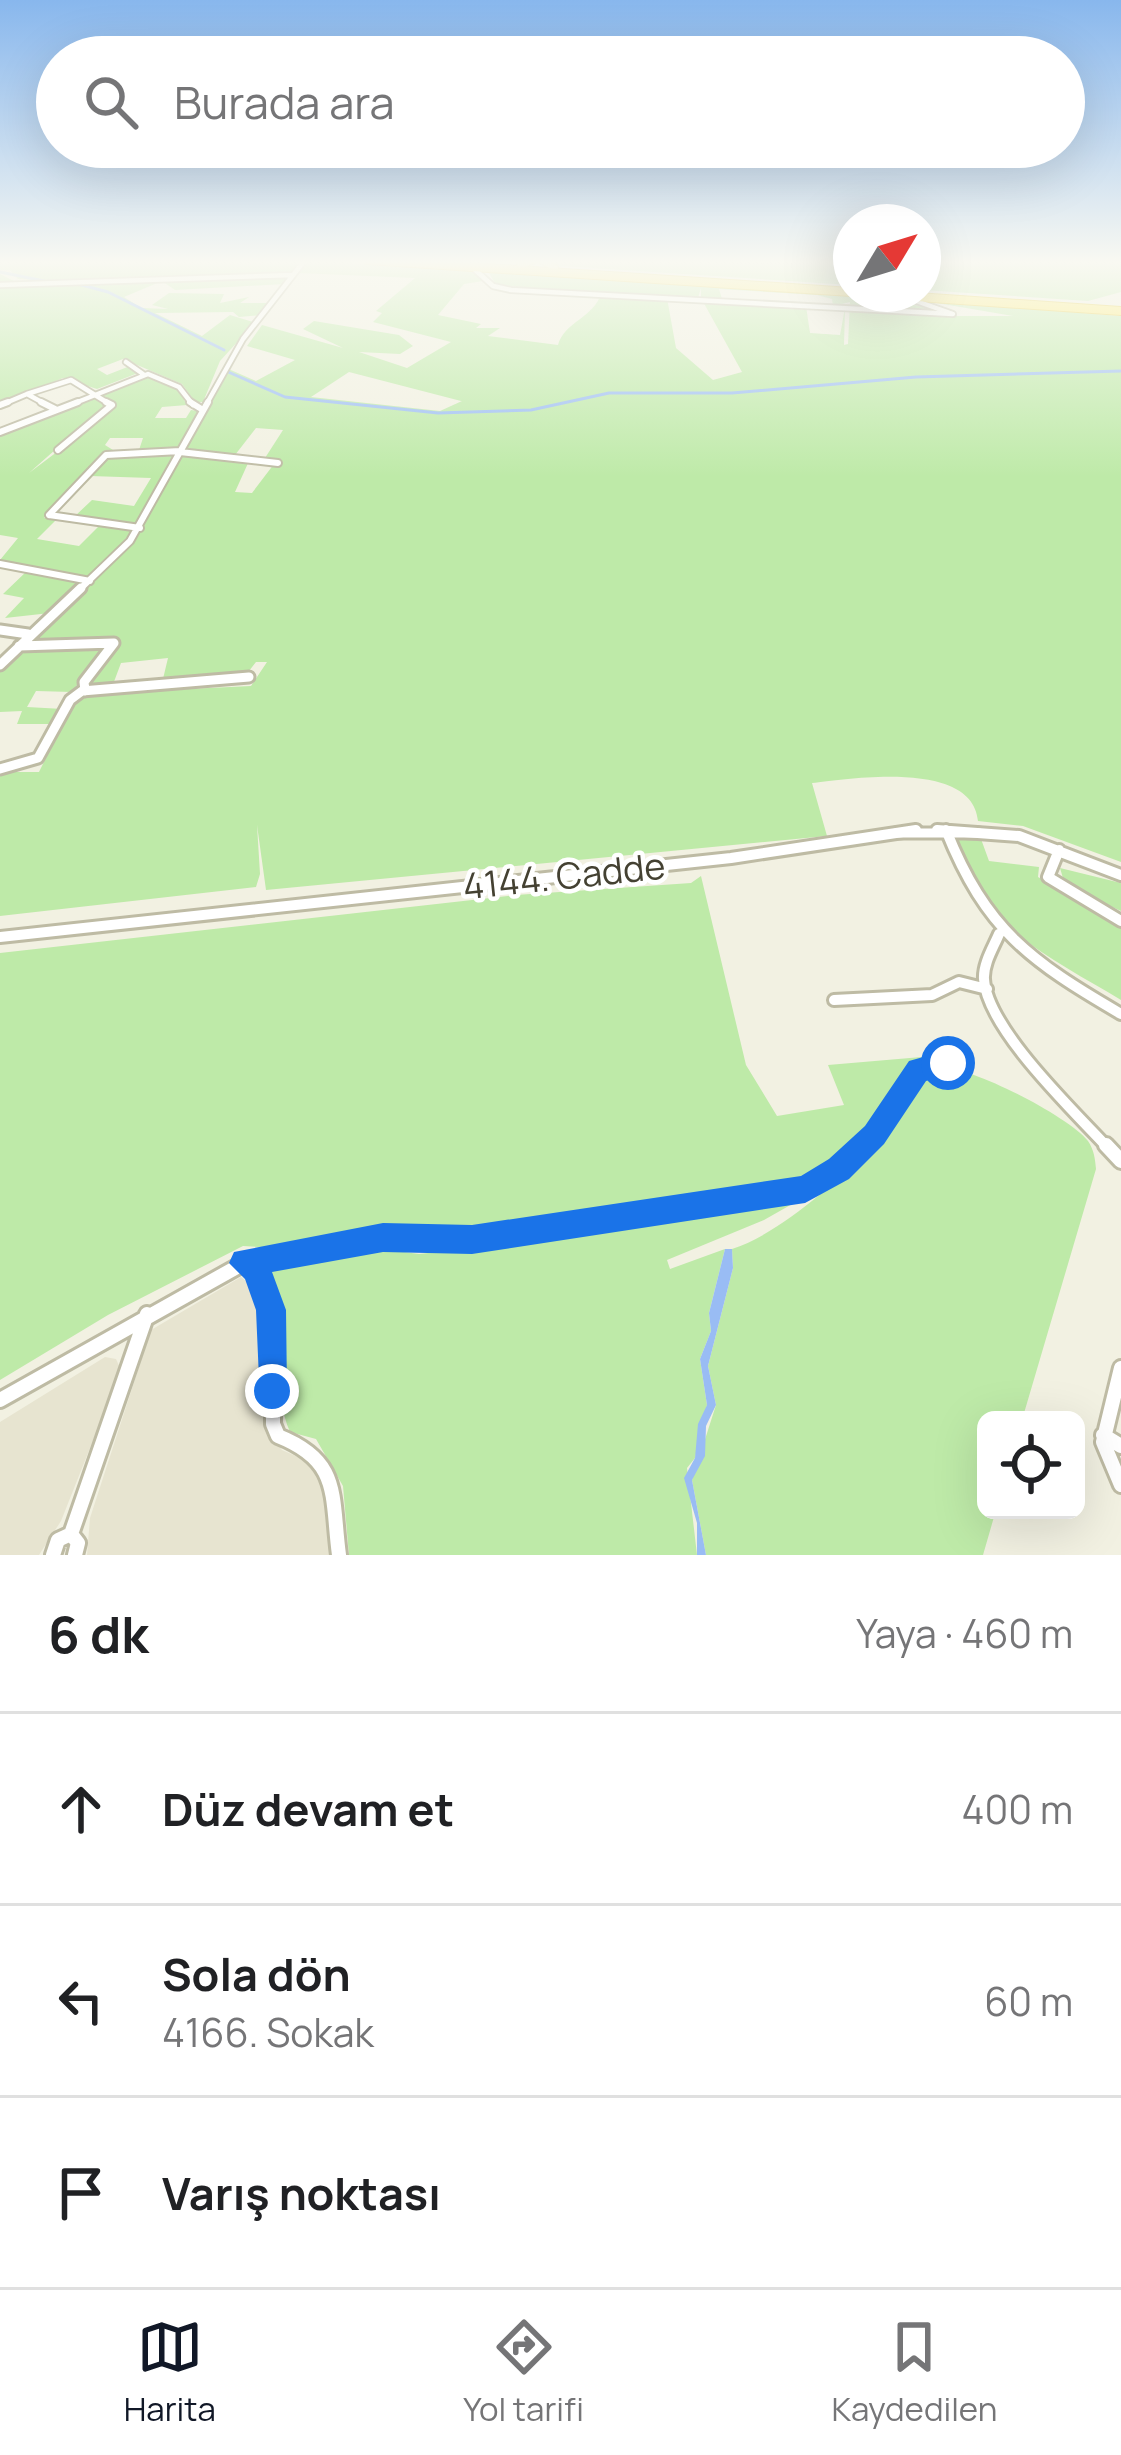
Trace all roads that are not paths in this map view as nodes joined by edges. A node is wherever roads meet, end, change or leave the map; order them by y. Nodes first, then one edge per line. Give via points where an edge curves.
1 (247, 333) edge
2 (127, 362) dead end
3 (143, 374) junction
4 (95, 392) junction
5 (27, 394) junction
6 (0, 405) edge
7 (55, 410) junction
8 (203, 410) junction
9 (0, 432) edge
10 (58, 449) dead end
11 (180, 452) junction
12 (278, 463) dead end
13 (140, 528) junction
14 (0, 564) edge
15 (90, 581) junction
16 (0, 630) edge
17 (28, 634) junction
18 (19, 646) junction
19 (0, 665) edge
20 (249, 677) dead end
21 (85, 691) junction
22 (0, 769) edge
23 (946, 830) junction
24 (1059, 850) junction
25 (1121, 874) edge
26 (1121, 922) edge
27 (999, 934) junction
28 (0, 937) edge
29 (987, 989) junction
30 (834, 1000) dead end
31 (1121, 1014) edge
32 (948, 1063) dead end
33 (1094, 1132) junction
34 (1121, 1161) edge
35 (1121, 1172) edge
36 (244, 1263) junction
37 (147, 1314) junction
38 (1121, 1368) edge
39 (0, 1400) edge
40 (1103, 1435) junction
41 (1121, 1446) edge
42 (1121, 1485) edge
43 (71, 1534) junction
44 (52, 1555) edge
45 (75, 1555) edge
46 (339, 1555) edge

1 - 8 street
2 - 3 street
3 - 4 street
3 - 8 street via 179,387
4 - 5 street via 65,380
4 - 7 street
4 - 10 street via 112,407
5 - 6 street
5 - 7 street
7 - 9 street
8 - 11 street
11 - 12 street
11 - 13 street
11 - 13 street via 112,453 49,515
13 - 15 street
14 - 15 street
15 - 17 street
16 - 17 street
17 - 18 street
18 - 19 street
18 - 21 street via 114,643
20 - 21 street
21 - 22 street via 70,700 38,758
23 - 24 street, 4144. Cadde via 1018,836
23 - 27 street
23 - 28 street, 4144. Cadde
24 - 25 street, 4144. Cadde
24 - 26 street via 1048,878
27 - 29 street
27 - 31 street
29 - 30 street via 959,982 932,995
29 - 33 street via 1013,1036
32 - 36 street via 918,1070 874,1135 805,1189 472,1239 383,1238
33 - 34 street
33 - 35 street
36 - 37 street
36 - 46 street via 256,1269 271,1310 273,1424 278,1436 311,1449 328,1469
37 - 39 street
37 - 43 street
38 - 40 street
40 - 41 street
40 - 42 street via 1104,1463
43 - 44 street
43 - 45 street

